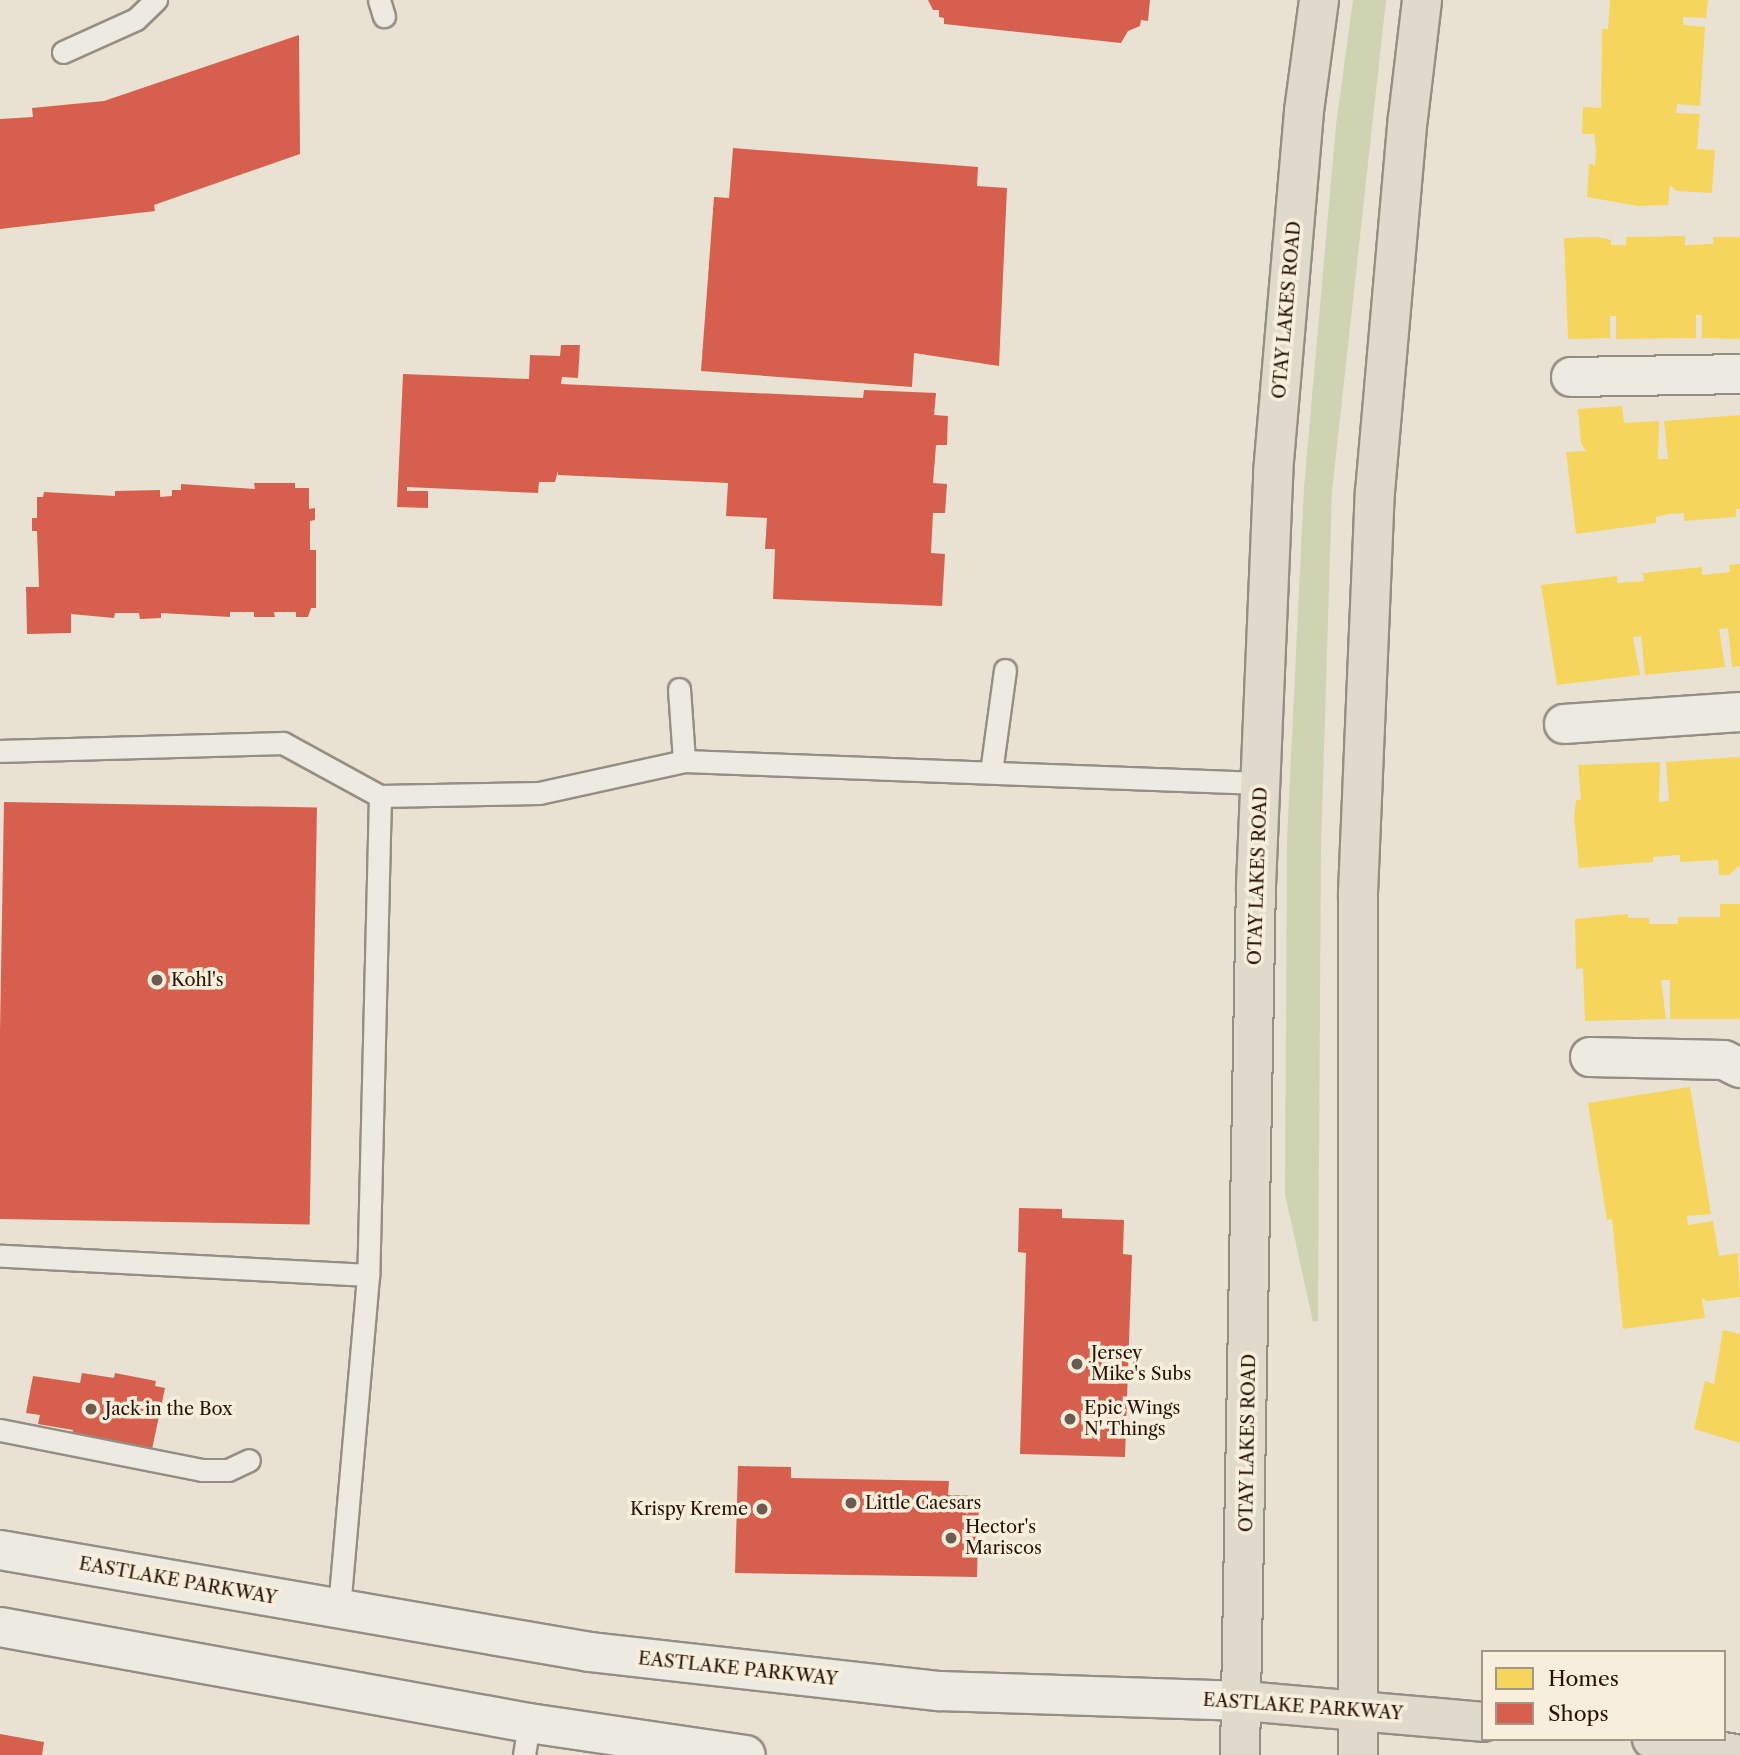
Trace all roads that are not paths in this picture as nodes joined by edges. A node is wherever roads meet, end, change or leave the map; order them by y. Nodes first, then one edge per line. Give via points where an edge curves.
1 (156, 0) edge
2 (1319, 0) edge
3 (1422, 0) edge
4 (63, 52) dead end
5 (1740, 374) edge
6 (1571, 377) dead end
7 (1005, 670) dead end
8 (680, 689) dead end
9 (1740, 712) edge
10 (1564, 724) dead end
11 (0, 751) edge
12 (684, 761) junction
13 (991, 772) junction
14 (1260, 783) junction
15 (380, 796) junction
16 (1590, 1057) dead end
17 (1740, 1068) edge
18 (0, 1256) edge
19 (368, 1275) junction
20 (0, 1430) edge
21 (249, 1460) dead end
22 (0, 1550) edge
23 (340, 1608) junction
24 (0, 1627) edge
25 (1244, 1701) junction
26 (1356, 1709) junction
27 (1481, 1722) edge
28 (526, 1739) edge
29 (1663, 1741) edge
30 (746, 1755) edge
31 (1240, 1755) edge
32 (1358, 1755) edge
33 (1740, 1755) edge

1 - 4 lane via 135,19
2 - 14 main road, OTAY LAKES ROAD via 1304,111 1273,473
3 - 26 main road via 1375,492 1358,879
5 - 6 main road
7 - 13 lane
8 - 12 lane
9 - 10 main road
11 - 15 lane via 283,743
12 - 13 lane
12 - 15 lane via 539,793
13 - 14 lane
14 - 25 main road, OTAY LAKES ROAD
15 - 19 lane
16 - 17 main road via 1724,1060
18 - 19 lane
19 - 23 lane
20 - 21 lane via 202,1470 228,1470
22 - 23 main road, EASTLAKE PARKWAY
23 - 25 main road, EASTLAKE PARKWAY via 590,1653 939,1691
24 - 28 main road
25 - 26 main road, EASTLAKE PARKWAY
25 - 31 main road, OTAY LAKES ROAD
26 - 27 main road, EASTLAKE PARKWAY
26 - 32 main road
28 - 30 main road
29 - 33 main road

